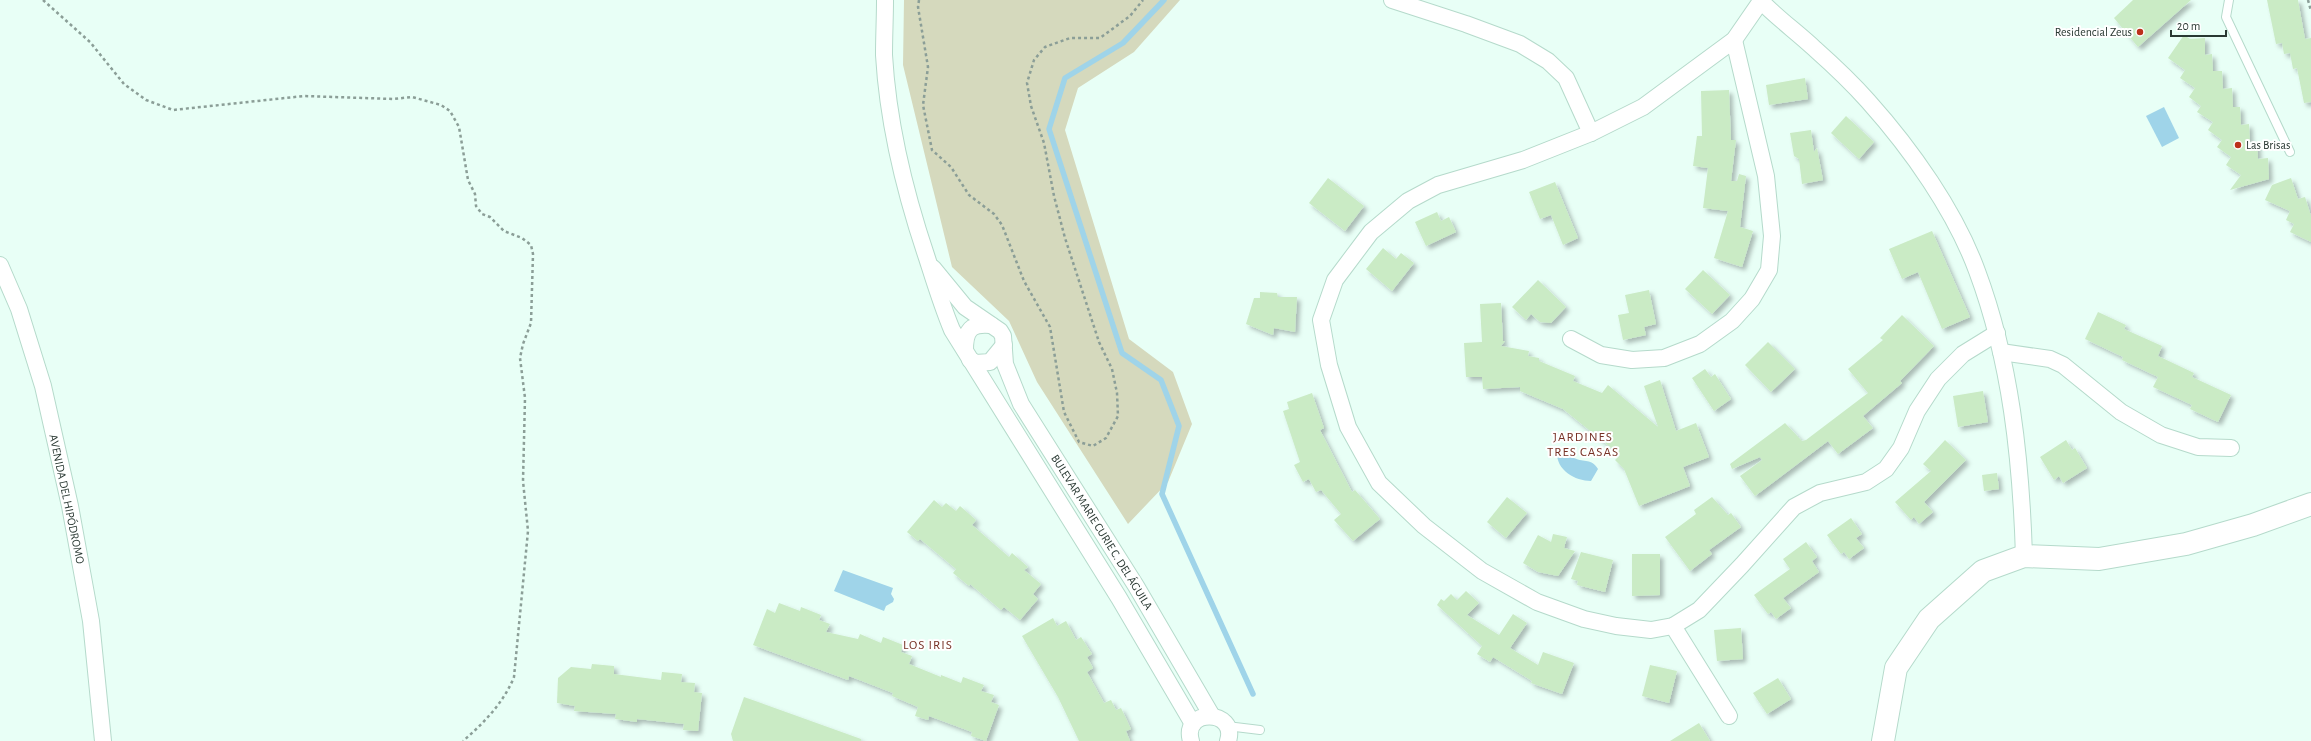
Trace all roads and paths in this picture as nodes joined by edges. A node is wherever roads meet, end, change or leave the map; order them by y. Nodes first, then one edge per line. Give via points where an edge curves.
1 (43, 0) edge
2 (885, 0) edge
3 (919, 0) edge
4 (1143, 0) edge
5 (1392, 0) edge
6 (2229, 0) edge
7 (2308, 0) edge
8 (1760, 1) edge
9 (2311, 11) edge
10 (1734, 40) junction
11 (1591, 133) junction
12 (2290, 152) dead end
13 (928, 261) junction
14 (0, 265) edge
15 (991, 325) junction
16 (1997, 333) junction
17 (1571, 339) dead end
18 (1004, 344) junction
19 (2001, 352) junction
20 (968, 355) junction
21 (2230, 448) dead end
22 (2311, 504) edge
23 (2024, 556) junction
24 (1673, 626) junction
25 (1212, 716) junction
26 (1729, 716) dead end
27 (1193, 724) junction
28 (1260, 730) dead end
29 (1227, 734) edge
30 (103, 741) edge
31 (464, 741) edge
32 (1191, 741) edge
33 (1883, 741) edge

1 - 31 path via 90,42 124,84 146,100 173,110 304,96 393,99 412,97 442,105 450,111 459,127 468,180 475,194 476,206 504,231 522,238 531,245 531,324 520,358 525,398 523,481 528,531 514,677 508,694
2 - 13 street, BULEVAR MARIE CURIE C. DEL ÁGUILA via 884,55 898,158 911,213
3 - 4 path via 928,67 923,105 932,150 951,167 969,194 994,214 1002,225 1024,281 1050,327 1064,412 1079,442 1093,446 1106,438 1118,416 1117,393 1112,369 1100,342 1063,231 1028,83 1034,60 1045,47 1070,38 1100,38 1130,16
5 - 11 street via 1520,44 1548,61 1566,78
6 - 12 lane via 2226,17
7 - 9 path
8 - 10 street
8 - 16 street via 1817,50 1868,101 1914,158 1947,208 1977,270
10 - 11 street via 1643,107
10 - 17 street via 1766,176 1772,236 1769,270 1752,299 1732,321 1700,344 1664,358 1632,360 1601,354
11 - 24 street via 1523,160 1438,184 1408,201 1371,232 1335,280 1322,320 1329,365 1348,427 1379,483 1424,526 1482,571 1537,602 1584,619 1651,630
13 - 15 street, BULEVAR MARIE CURIE C. DEL ÁGUILA via 965,307
13 - 20 street, BULEVAR MARIE CURIE C. DEL ÁGUILA via 952,330
14 - 30 street, AVENIDA DEL HIPÓDROMO via 19,309 43,386 70,506 91,621
15 - 18 street, BULEVAR MARIE CURIE C. DEL ÁGUILA via 1000,331
15 - 20 street via 981,324 970,329 966,336
16 - 19 street
16 - 24 street via 1963,354 1938,379 1917,412 1901,448 1886,469 1866,482 1820,493 1794,507 1699,610
18 - 20 street via 990,362 976,362
18 - 25 street, BULEVAR MARIE CURIE C. DEL ÁGUILA via 1004,364 1022,404 1136,586
19 - 21 street via 2050,359 2063,365 2121,412 2161,435 2198,447
19 - 23 street via 2015,431 2022,500
20 - 27 street, BULEVAR MARIE CURIE C. DEL ÁGUILA via 1120,598
22 - 23 street via 2253,525 2186,544 2099,559
23 - 33 street via 1983,571 1929,619 1896,668
24 - 26 street
25 - 27 street via 1204,716
25 - 29 street via 1223,721
27 - 32 street via 1190,731
28 - 29 lane

